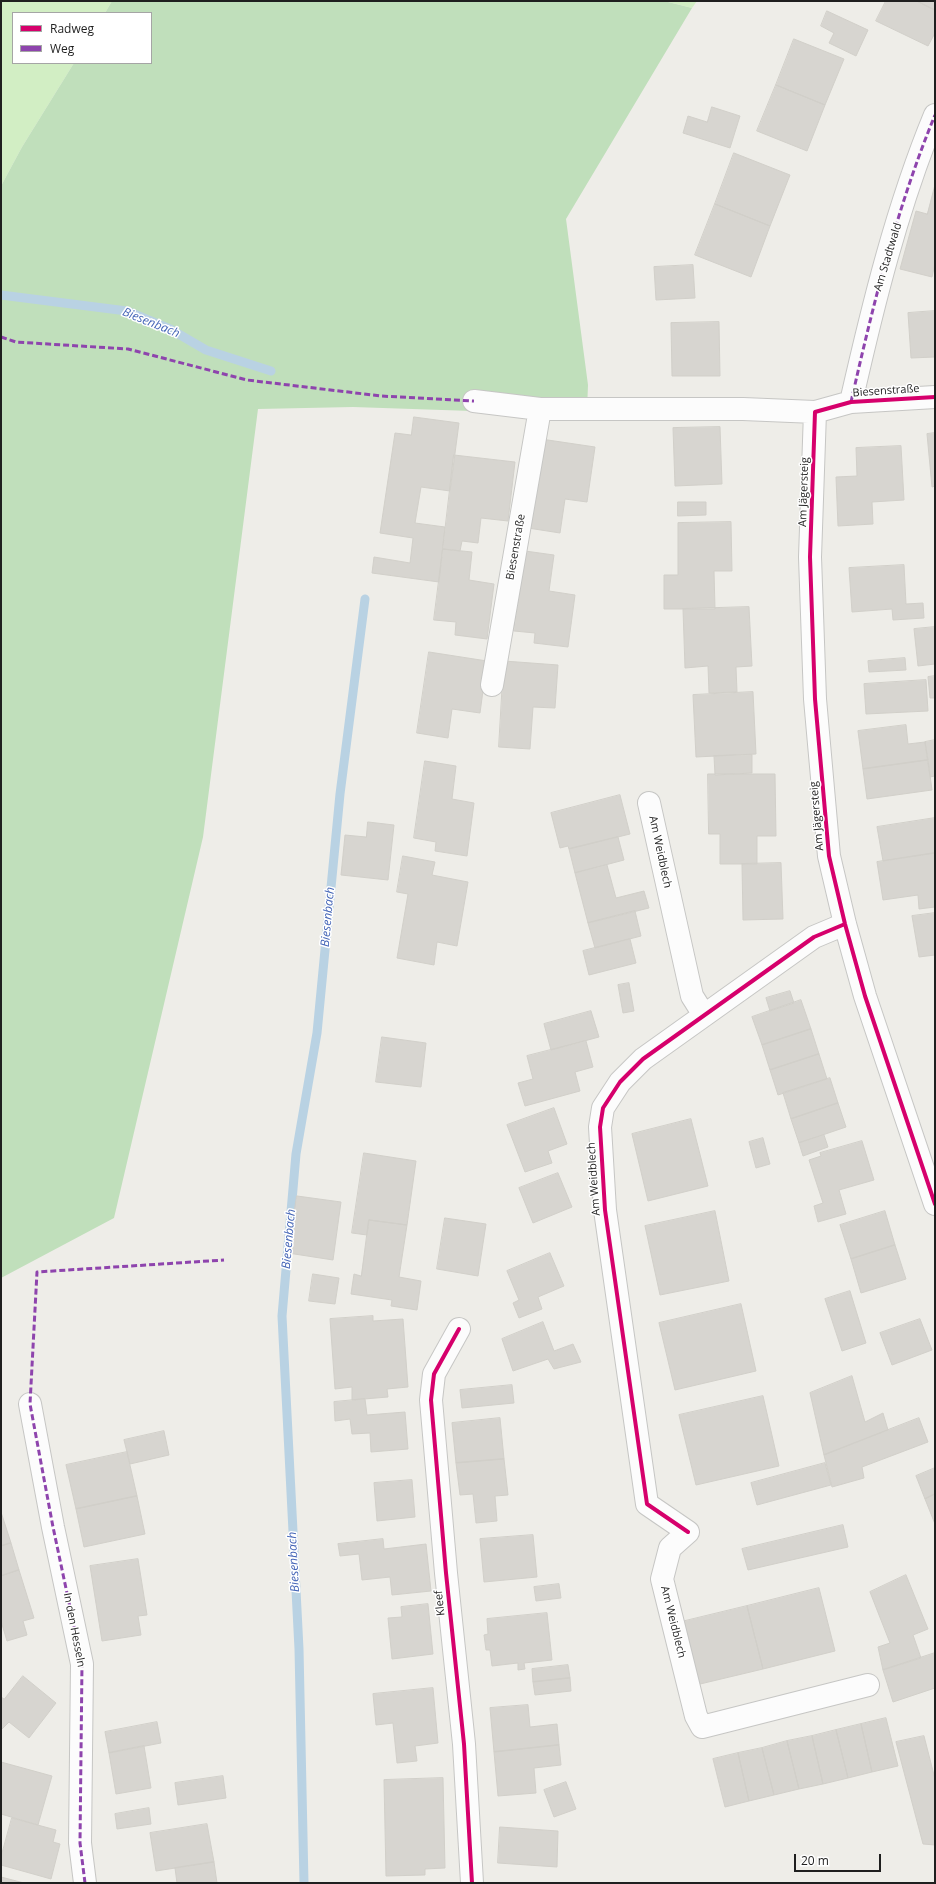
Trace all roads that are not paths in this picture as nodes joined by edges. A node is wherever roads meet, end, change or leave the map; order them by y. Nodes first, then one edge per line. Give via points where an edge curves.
1 (935, 115) edge
2 (935, 397) edge
3 (474, 401) dead end
4 (851, 402) junction
5 (540, 409) junction
6 (815, 412) junction
7 (492, 685) dead end
8 (649, 803) dead end
9 (845, 924) junction
10 (704, 1015) junction
11 (935, 1204) edge
12 (459, 1329) dead end
13 (30, 1404) dead end
14 (868, 1685) dead end
15 (85, 1883) edge
16 (472, 1883) edge

1 - 4 street, Am Stadtwald via 920,152 875,298
2 - 4 street, Biesenstraße
3 - 5 street, Biesenstraße
4 - 6 street, Biesenstraße
5 - 6 street, Biesenstraße via 743,409
5 - 7 street, Biesenstraße
6 - 9 street, Am Jägersteig via 810,557 815,699 829,856
8 - 10 street, Am Weidblech via 692,996
9 - 10 street, Am Weidblech via 814,937
9 - 11 street, Am Jägersteig via 865,996
10 - 14 street, Am Weidblech via 644,1059 620,1082 603,1108 600,1127 604,1210 647,1504 688,1532 670,1548 662,1579 696,1716 702,1727
12 - 16 street, Kleef via 434,1374 431,1400 464,1744
13 - 15 street, In den Hesseln via 82,1664 80,1843

